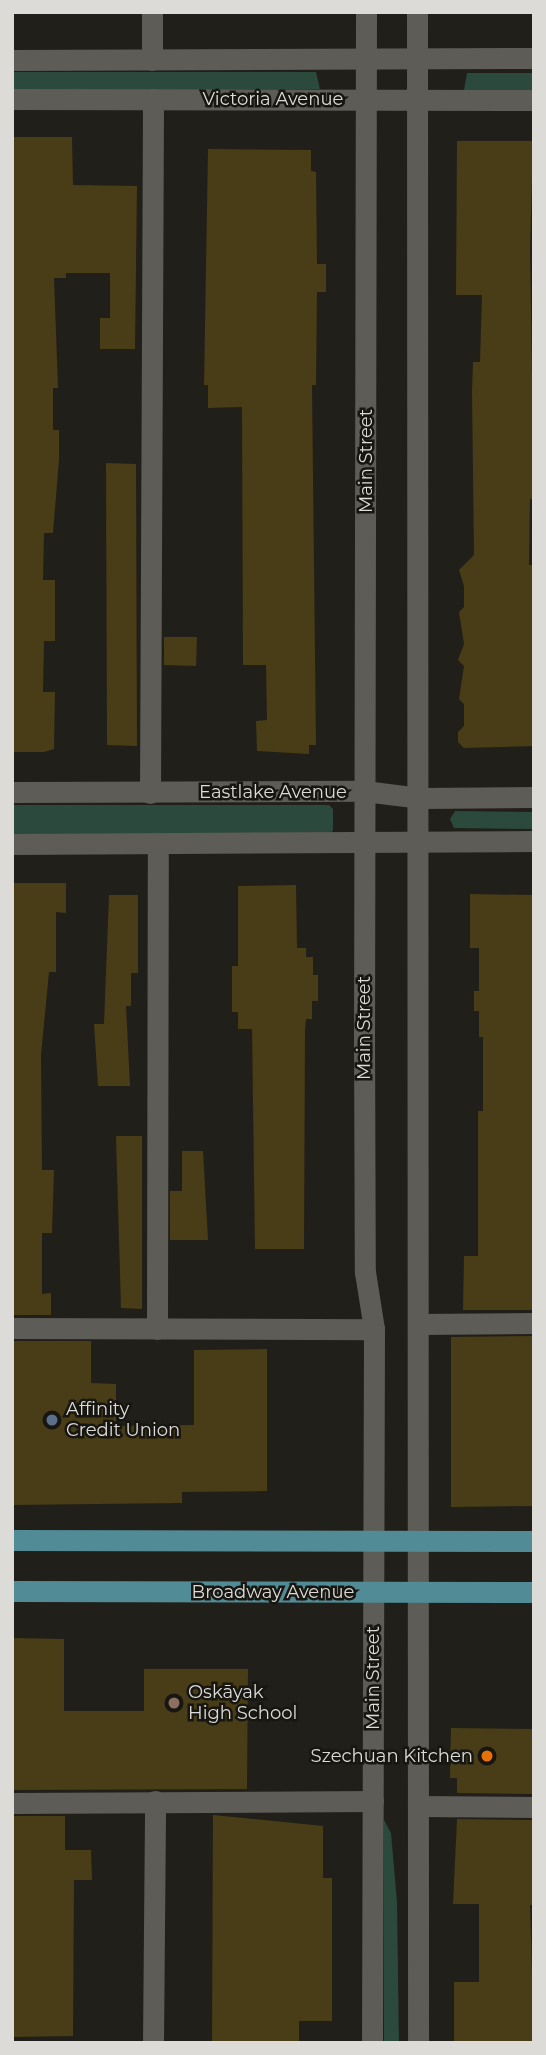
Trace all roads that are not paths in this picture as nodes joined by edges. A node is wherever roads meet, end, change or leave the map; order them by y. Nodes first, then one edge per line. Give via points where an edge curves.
1 (152, 12) edge
2 (366, 12) edge
3 (417, 12) edge
4 (534, 58) edge
5 (417, 59) junction
6 (12, 60) edge
7 (152, 60) junction
8 (368, 60) junction
9 (12, 99) edge
10 (153, 99) junction
11 (368, 99) junction
12 (418, 99) junction
13 (534, 100) edge
14 (12, 792) edge
15 (364, 792) junction
16 (150, 793) junction
17 (534, 797) edge
18 (420, 798) junction
19 (417, 840) junction
20 (534, 841) edge
21 (12, 844) edge
22 (158, 844) junction
23 (364, 844) junction
24 (534, 1323) edge
25 (419, 1324) junction
26 (12, 1328) edge
27 (157, 1329) junction
28 (374, 1329) junction
29 (12, 1540) edge
30 (373, 1540) junction
31 (419, 1540) junction
32 (534, 1541) edge
33 (12, 1591) edge
34 (419, 1592) junction
35 (534, 1592) edge
36 (373, 1593) junction
37 (155, 1801) junction
38 (373, 1801) junction
39 (12, 1803) edge
40 (419, 1806) junction
41 (534, 1807) edge
42 (153, 2043) edge
43 (372, 2043) edge
44 (418, 2043) edge

1 - 7 street
2 - 8 street, Main Street
3 - 5 street
4 - 5 street
5 - 8 street
5 - 12 street
6 - 7 street
7 - 8 street
8 - 11 street, Main Street
9 - 10 street, Victoria Avenue
10 - 11 street, Victoria Avenue
10 - 16 street
11 - 12 street, Victoria Avenue
11 - 15 street, Main Street
12 - 13 street, Victoria Avenue
12 - 18 street
14 - 16 street, Eastlake Avenue
15 - 16 street, Eastlake Avenue
15 - 18 street, Eastlake Avenue
15 - 23 street, Main Street
17 - 18 street, Eastlake Avenue
18 - 19 street
19 - 20 street
19 - 23 street
19 - 25 street
21 - 22 street
22 - 23 street
22 - 27 street
23 - 28 street, Main Street via 365,1272
24 - 25 street
25 - 31 street
26 - 27 street
27 - 28 street
28 - 30 street, Main Street
29 - 30 main road
30 - 31 main road
30 - 36 street, Main Street
31 - 32 main road
31 - 34 street
33 - 36 main road, Broadway Avenue
34 - 35 main road, Broadway Avenue
34 - 36 main road, Broadway Avenue
34 - 40 street
36 - 38 street, Main Street
37 - 38 street
37 - 39 street
37 - 42 street
38 - 43 street, Main Street
40 - 41 street
40 - 44 street

